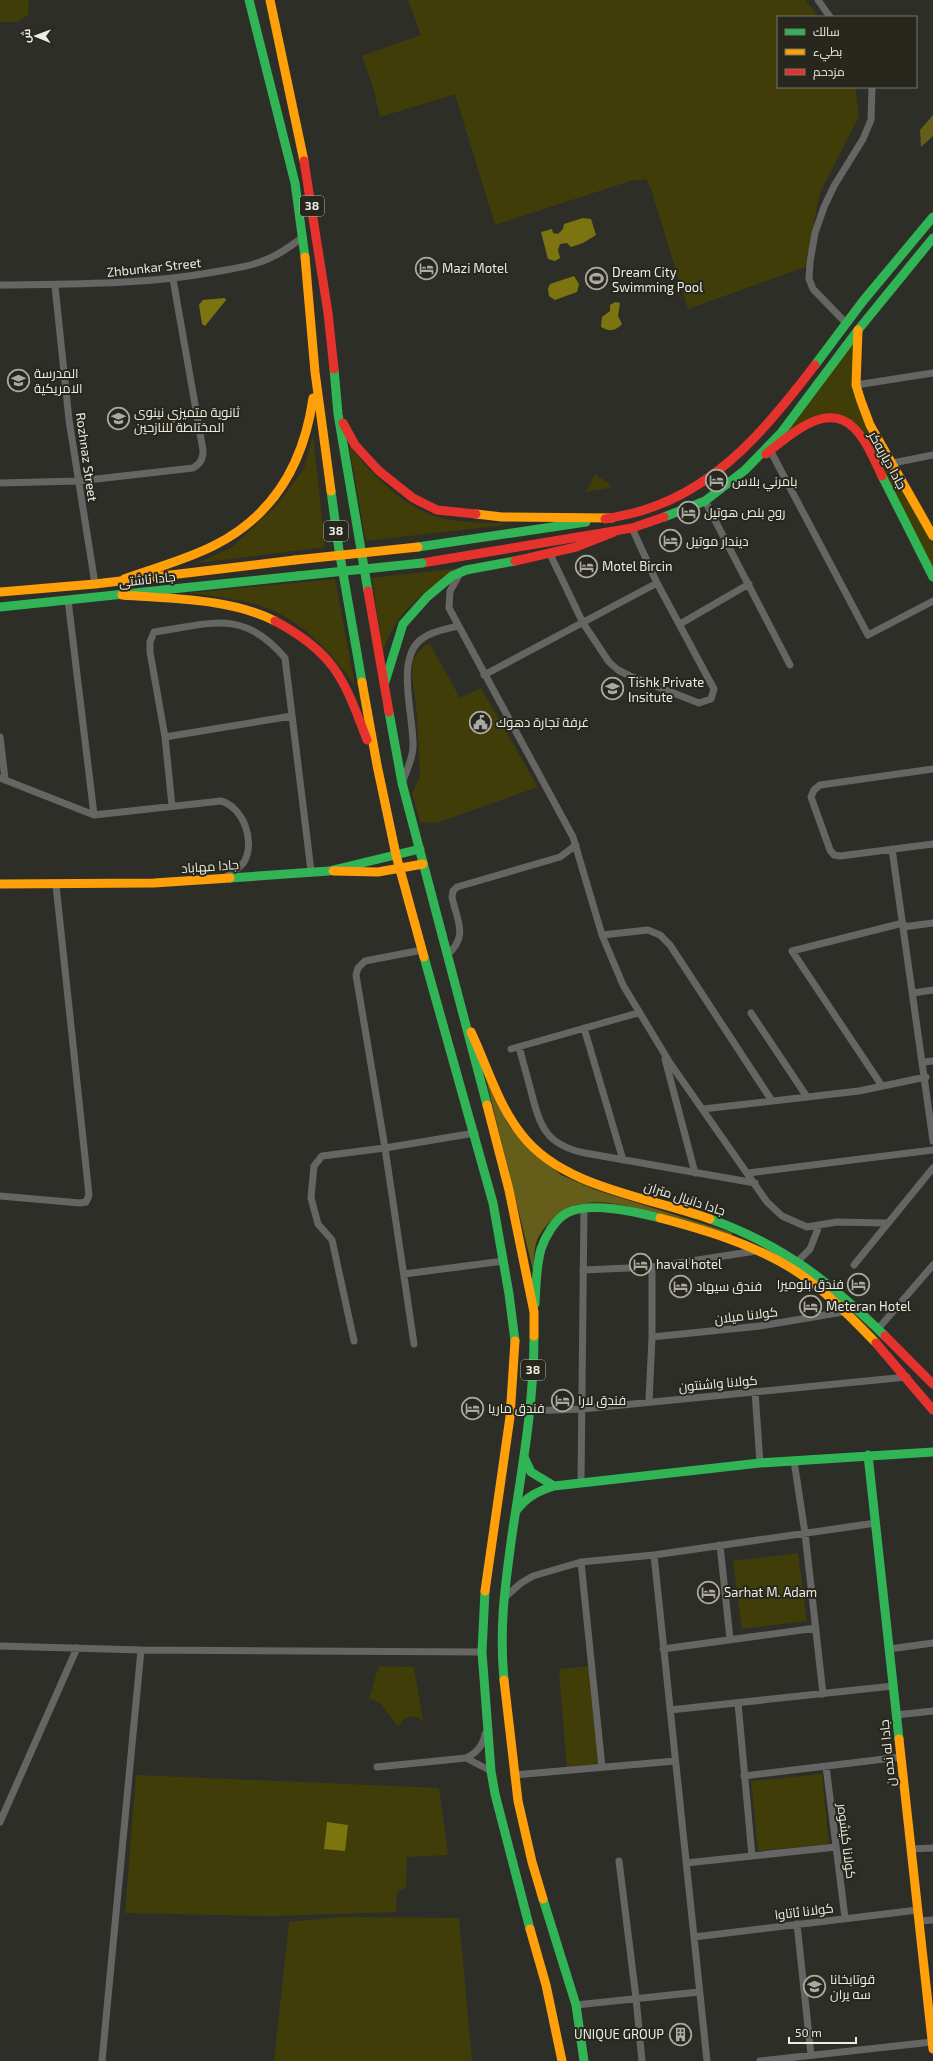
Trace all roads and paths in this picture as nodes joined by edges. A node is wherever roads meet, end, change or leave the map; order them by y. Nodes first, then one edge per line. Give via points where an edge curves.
1 (249, 0) edge
2 (270, 0) edge
3 (818, 0) edge
4 (829, 16) edge
5 (872, 88) edge
6 (933, 217) edge
7 (303, 237) junction
8 (933, 238) edge
9 (173, 279) junction
10 (0, 285) edge
11 (56, 286) junction
12 (846, 323) junction
13 (858, 330) junction
14 (315, 372) junction
15 (933, 373) edge
16 (856, 385) junction
17 (338, 414) junction
18 (770, 450) junction
19 (933, 455) edge
20 (893, 463) junction
21 (745, 470) junction
22 (79, 481) junction
23 (0, 484) edge
24 (913, 500) junction
25 (705, 501) junction
26 (898, 508) junction
27 (612, 518) junction
28 (632, 528) junction
29 (614, 532) junction
30 (933, 536) edge
31 (550, 554) junction
32 (466, 570) junction
33 (933, 577) edge
34 (124, 579) junction
35 (658, 583) junction
36 (95, 584) junction
37 (749, 584) junction
38 (0, 592) edge
39 (122, 595) junction
40 (68, 600) junction
41 (933, 601) edge
42 (0, 607) edge
43 (583, 623) junction
44 (680, 624) junction
45 (458, 626) junction
46 (790, 665) dead end
47 (484, 675) junction
48 (384, 685) junction
49 (292, 716) junction
50 (0, 737) edge
51 (165, 737) junction
52 (377, 765) junction
53 (933, 769) edge
54 (3, 779) edge
55 (402, 783) junction
56 (172, 806) junction
57 (94, 815) junction
58 (933, 844) edge
59 (576, 845) junction
60 (420, 849) junction
61 (892, 849) junction
62 (396, 854) junction
63 (423, 864) junction
64 (402, 870) junction
65 (312, 871) junction
66 (329, 871) junction
67 (224, 878) junction
68 (0, 884) edge
69 (56, 885) junction
70 (933, 923) edge
71 (903, 925) junction
72 (602, 935) junction
73 (422, 950) junction
74 (447, 955) junction
75 (933, 990) edge
76 (912, 993) junction
77 (638, 1013) junction
78 (751, 1013) dead end
79 (463, 1016) junction
80 (584, 1028) junction
81 (519, 1047) junction
82 (511, 1049) dead end
83 (664, 1054) junction
84 (933, 1061) edge
85 (923, 1062) junction
86 (926, 1077) junction
87 (882, 1086) junction
88 (806, 1097) junction
89 (772, 1101) junction
90 (703, 1109) junction
91 (475, 1133) junction
92 (933, 1141) edge
93 (385, 1148) junction
94 (933, 1150) edge
95 (622, 1160) junction
96 (933, 1168) edge
97 (695, 1173) junction
98 (748, 1173) junction
99 (755, 1183) junction
100 (0, 1196) edge
101 (584, 1207) junction
102 (886, 1224) junction
103 (819, 1226) junction
104 (763, 1241) junction
105 (758, 1251) junction
106 (504, 1261) junction
107 (798, 1261) junction
108 (854, 1265) dead end
109 (933, 1265) edge
110 (652, 1267) junction
111 (583, 1270) junction
112 (404, 1274) junction
113 (534, 1312) junction
114 (843, 1312) junction
115 (878, 1329) junction
116 (652, 1337) junction
117 (354, 1341) dead end
118 (414, 1344) dead end
119 (907, 1377) junction
120 (932, 1380) edge
121 (756, 1392) junction
122 (648, 1401) junction
123 (582, 1409) junction
124 (933, 1410) edge
125 (530, 1411) junction
126 (931, 1451) edge
127 (868, 1455) junction
128 (523, 1456) junction
129 (794, 1461) junction
130 (760, 1463) junction
131 (581, 1482) junction
132 (554, 1486) junction
133 (516, 1512) junction
134 (876, 1523) junction
135 (805, 1533) junction
136 (720, 1545) junction
137 (654, 1555) junction
138 (581, 1562) junction
139 (502, 1599) junction
140 (816, 1628) junction
141 (730, 1639) junction
142 (933, 1643) edge
143 (0, 1646) edge
144 (77, 1648) junction
145 (889, 1648) junction
146 (663, 1649) junction
147 (141, 1650) junction
148 (482, 1652) junction
149 (893, 1686) junction
150 (823, 1694) junction
151 (738, 1703) junction
152 (670, 1710) junction
153 (933, 1711) edge
154 (896, 1715) junction
155 (487, 1724) junction
156 (901, 1757) junction
157 (466, 1758) junction
158 (675, 1761) junction
159 (826, 1766) junction
160 (377, 1767) dead end
161 (602, 1767) junction
162 (491, 1771) junction
163 (514, 1775) junction
164 (744, 1776) junction
165 (0, 1822) edge
166 (836, 1847) junction
167 (933, 1848) edge
168 (911, 1849) junction
169 (752, 1856) junction
170 (619, 1861) dead end
171 (686, 1863) junction
172 (918, 1910) junction
173 (845, 1918) junction
174 (933, 1920) edge
175 (919, 1921) junction
176 (797, 1924) junction
177 (694, 1937) junction
178 (700, 1992) junction
179 (636, 1998) junction
180 (576, 2005) junction
181 (933, 2046) edge
182 (811, 2055) junction
183 (772, 2060) edge
184 (102, 2061) edge
185 (562, 2061) edge
186 (584, 2061) edge
187 (642, 2061) edge
188 (707, 2061) edge
189 (760, 2061) edge

1 - 7 main road, 38 via 295,183
2 - 17 main road, 38 via 311,199 328,313
3 - 4 street
5 - 12 street via 871,120 824,207 815,233 808,279 813,289
6 - 12 main road
7 - 9 street, Zhbunkar Street via 281,253 260,263
7 - 14 main road, 38
8 - 13 main road
9 - 11 street, Zhbunkar Street
9 - 22 street via 202,458 193,468
10 - 11 street, Zhbunkar Street
11 - 22 street, Rozhnaz Street via 63,372
12 - 27 main road via 790,399 738,456 682,496
13 - 16 main road, جادا دیاربه‌كر
13 - 21 main road via 802,407
14 - 34 main road via 312,412 306,438 293,472 277,495 252,519 216,545
14 - 52 main road, 38 via 339,550
15 - 16 street
16 - 20 main road, جادا دیاربه‌كر via 870,425
17 - 27 main road via 356,445 379,471 413,498 437,510 502,517
17 - 48 main road, 38
18 - 21 main road, جادا دیاربه‌كر
18 - 26 main road, جادا دیاربه‌كر via 813,421 831,417 846,422 859,434
18 - 41 street via 868,635
19 - 20 street
20 - 24 main road, جادا دیاربه‌كر
21 - 25 main road
22 - 23 street
22 - 36 street, Rozhnaz Street
24 - 26 main road
24 - 30 main road, جادا دیاربه‌كر
25 - 28 main road
25 - 37 street
26 - 33 main road, جادا دیاربه‌كر
27 - 34 main road, جادا ئاشتی, bridge via 418,547
28 - 29 main road
28 - 35 street
29 - 31 main road
29 - 39 main road, جادا ئاشتی, bridge via 422,563
31 - 32 main road
31 - 43 street
32 - 45 street via 454,582 448,599 449,608
32 - 48 main road via 441,583 403,624
34 - 36 main road, جادا ئاشتی
35 - 43 street
35 - 44 street
36 - 38 main road, جادا ئاشتی
37 - 44 street
37 - 46 street
39 - 40 main road, جادا ئاشتی
39 - 52 main road via 232,606 259,614 301,635 324,655 336,670
40 - 42 main road, جادا ئاشتی
40 - 57 street
43 - 44 street via 609,662 618,670 699,703 711,700 714,689
43 - 47 street
45 - 47 street
45 - 55 street via 423,638 410,653 407,667 413,745
47 - 59 street
48 - 55 main road, 38
49 - 51 street
49 - 51 street via 285,658 276,646 254,629 228,622 154,632 150,652
49 - 65 street
50 - 54 street
51 - 56 street
52 - 62 main road, 38
53 - 61 street via 820,785 814,790 811,797 834,855
54 - 57 street
55 - 60 main road, 38
56 - 57 street
56 - 67 street via 220,801 229,803 237,811 245,826 248,854 243,864
58 - 61 street
59 - 72 street
59 - 74 street via 560,857 456,887 452,897 460,934 458,944
60 - 62 main road, جادا مهاباد
60 - 63 main road, 38
61 - 71 street
62 - 64 main road, 38
62 - 66 main road, جادا مهاباد
63 - 64 main road
63 - 74 main road, 38
64 - 66 main road via 351,874
64 - 73 main road, 38
65 - 66 main road, جادا مهاباد
65 - 67 main road, جادا مهاباد
67 - 69 main road, جادا مهاباد via 154,883
68 - 69 main road, جادا مهاباد
69 - 100 street via 89,1195 86,1202 80,1203
70 - 71 street
71 - 76 street
71 - 87 street via 792,951
72 - 77 street
72 - 89 street via 648,930 660,935 670,945
73 - 91 main road, 38
73 - 93 street via 365,961 356,971
74 - 79 main road, 38
75 - 76 street
76 - 85 street
77 - 80 street
77 - 83 street
78 - 88 street
79 - 104 main road, جادا دانيال متران via 509,1118 532,1147 560,1167 584,1179 712,1220
79 - 113 main road, 38 via 509,1190
80 - 81 street
80 - 95 street
81 - 82 street
81 - 95 street via 537,1114 548,1135 560,1145 576,1151
83 - 90 street
83 - 97 street
84 - 85 street
85 - 86 street
86 - 87 street
86 - 92 street
87 - 88 street
88 - 89 street
89 - 90 street
90 - 98 street
91 - 93 street
91 - 106 main road, 38 via 493,1203
93 - 112 street
93 - 117 street via 322,1156 314,1166 311,1198 318,1224 332,1240
94 - 98 street
95 - 97 street
96 - 102 street
97 - 99 street
98 - 99 street
99 - 103 street via 767,1202 782,1216 800,1225
101 - 105 main road, جادا دانيال متران via 611,1207 658,1217
101 - 111 street
101 - 113 main road, جادا دانيال متران via 568,1212 549,1230 538,1255
102 - 103 street via 838,1222
102 - 108 street
103 - 107 street via 810,1249
104 - 105 street
104 - 107 main road, جادا دانيال متران
105 - 110 street
105 - 114 main road, جادا دانيال متران via 791,1268 825,1294
106 - 112 street
106 - 148 main road, 38 via 515,1342 510,1417 485,1588
107 - 115 main road, جادا دانيال متران via 833,1286
109 - 115 street
110 - 111 street
110 - 116 street
111 - 123 street
112 - 118 street
113 - 125 main road, 38 via 534,1365
114 - 116 street, كولانا ميلان via 760,1326
114 - 119 main road, جادا دانيال متران
115 - 120 main road, جادا دانيال متران
116 - 122 street
119 - 121 street, كولانا واشنتون
119 - 124 main road, جادا دانيال متران
121 - 122 street, كولانا واشنتون
121 - 130 street
122 - 123 street, كولانا واشنتون
123 - 125 street, كولانا واشنتون
123 - 131 street
125 - 128 main road, 38
126 - 127 main road
127 - 129 main road
127 - 134 main road, جادا له نده ن
128 - 132 main road via 526,1467 533,1475
128 - 133 main road, 38
129 - 130 main road
129 - 135 street
130 - 131 main road
131 - 132 main road
132 - 133 main road via 532,1493 522,1501
133 - 139 main road, 38
134 - 135 street
134 - 145 main road, جادا له نده ن
135 - 136 street
135 - 140 street
136 - 137 street
136 - 141 street
137 - 138 street
137 - 146 street
138 - 139 street via 533,1576
138 - 161 street
139 - 163 main road, 38 via 501,1650
140 - 141 street
140 - 150 street
141 - 146 street
142 - 145 street
143 - 144 street
144 - 147 street
144 - 165 street
145 - 149 main road, جادا له نده ن
146 - 152 street
147 - 148 street
147 - 184 street
148 - 155 main road, 38
149 - 150 street
149 - 154 main road, جادا له نده ن
150 - 151 street
151 - 152 street
151 - 164 street
152 - 158 street
153 - 154 street
154 - 156 main road, جادا له نده ن
155 - 157 street via 484,1742 474,1754
155 - 162 main road, 38
156 - 159 street
156 - 168 main road, جادا له نده ن
157 - 160 street
157 - 162 street
158 - 161 street
158 - 171 street
159 - 164 street
159 - 166 street, كولانا كیشوه‌ر
161 - 163 street
162 - 185 main road, 38 via 522,1902 546,1985
163 - 180 main road, 38 via 532,1862
164 - 169 street
166 - 169 street
166 - 173 street, كولانا كیشوه‌ر
167 - 168 street
168 - 172 main road, جادا له نده ن
169 - 171 street
170 - 179 street
171 - 177 street
172 - 173 street, كولانا ئاتاوا
172 - 175 main road, جادا له نده ن
173 - 176 street, كولانا ئاتاوا
174 - 175 street
175 - 181 main road, جادا له نده ن
176 - 177 street, كولانا ئاتاوا
176 - 182 street
177 - 178 street
178 - 179 street
178 - 188 street
179 - 180 street
179 - 187 street
180 - 186 main road, 38
181 - 182 street
182 - 183 street
183 - 189 street

